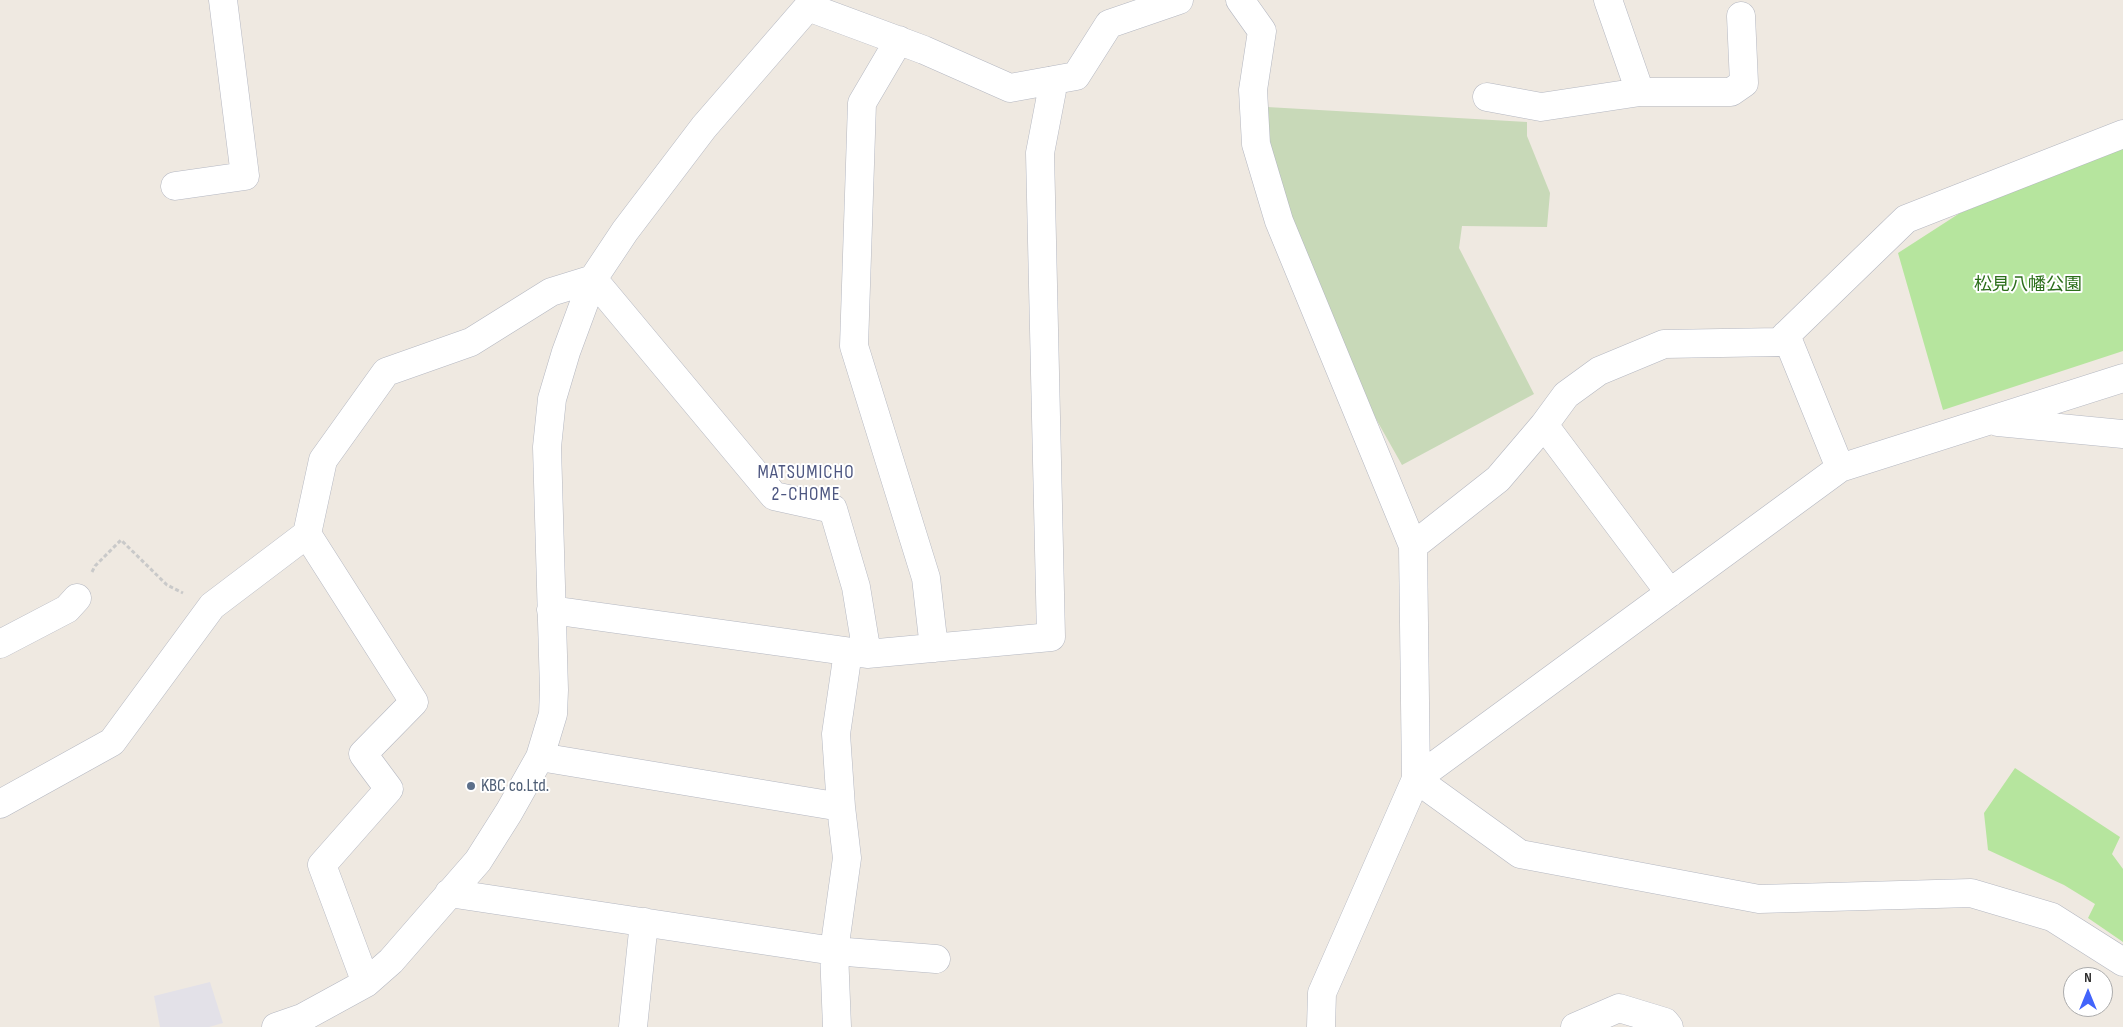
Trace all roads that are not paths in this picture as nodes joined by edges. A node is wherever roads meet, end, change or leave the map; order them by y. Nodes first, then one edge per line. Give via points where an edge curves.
1 (223, 0) edge
2 (1179, 0) edge
3 (1240, 0) edge
4 (1608, 0) edge
5 (811, 2) edge
6 (1741, 16) dead end
7 (899, 40) junction
8 (1054, 80) junction
9 (1640, 92) junction
10 (1487, 97) dead end
11 (2123, 134) edge
12 (175, 186) dead end
13 (594, 279) junction
14 (1786, 335) junction
15 (2123, 378) edge
16 (1986, 421) junction
17 (1544, 425) junction
18 (2123, 434) edge
19 (1840, 468) junction
20 (307, 534) junction
21 (1413, 546) junction
22 (1670, 593) junction
23 (77, 598) road end
24 (551, 610) junction
25 (0, 644) edge
26 (934, 648) junction
27 (857, 653) junction
28 (540, 757) junction
29 (1416, 779) junction
30 (0, 804) edge
31 (841, 807) junction
32 (449, 893) junction
33 (644, 922) junction
34 (834, 951) junction
35 (936, 959) dead end
36 (2123, 962) edge
37 (366, 984) junction
38 (1318, 1024) edge
39 (276, 1027) edge
40 (633, 1027) edge
41 (837, 1027) edge
42 (1575, 1027) edge
43 (1669, 1027) edge

1 - 12 street via 245,176
2 - 8 street via 1109,24 1076,76
3 - 21 street via 1262,31 1253,90 1256,144 1279,222
4 - 9 street
5 - 7 street
5 - 13 street via 704,127 625,231
6 - 9 street via 1744,83 1731,92
7 - 8 street via 1010,88
7 - 26 street via 862,103 854,346 926,578
8 - 26 street via 1040,153 1051,637
9 - 10 street via 1541,107
11 - 14 street via 1906,219
13 - 20 street via 551,292 471,342 386,372 323,460
13 - 24 street via 552,398 547,447
13 - 27 street via 774,496 833,509 856,587
14 - 17 street via 1778,342 1664,344 1599,370 1566,395
14 - 19 street
15 - 16 street
16 - 18 street
16 - 19 street
17 - 21 street via 1498,478
17 - 22 street
19 - 22 street
20 - 30 street via 212,606 112,742
20 - 37 street via 414,702 363,754 389,789 322,865
21 - 29 street
22 - 29 street
23 - 25 street via 67,609
24 - 27 street
24 - 28 street via 553,714
26 - 27 street
27 - 31 street via 836,734
28 - 31 street
28 - 32 street via 478,861
29 - 36 street via 1520,854 1759,899 1971,893 2052,917
29 - 38 street via 1322,993
31 - 34 street via 847,858
32 - 33 street
32 - 37 street via 391,961
33 - 34 street
33 - 40 street
34 - 35 street
34 - 41 street
37 - 39 street via 302,1018
42 - 43 street via 1619,1008 1666,1022

